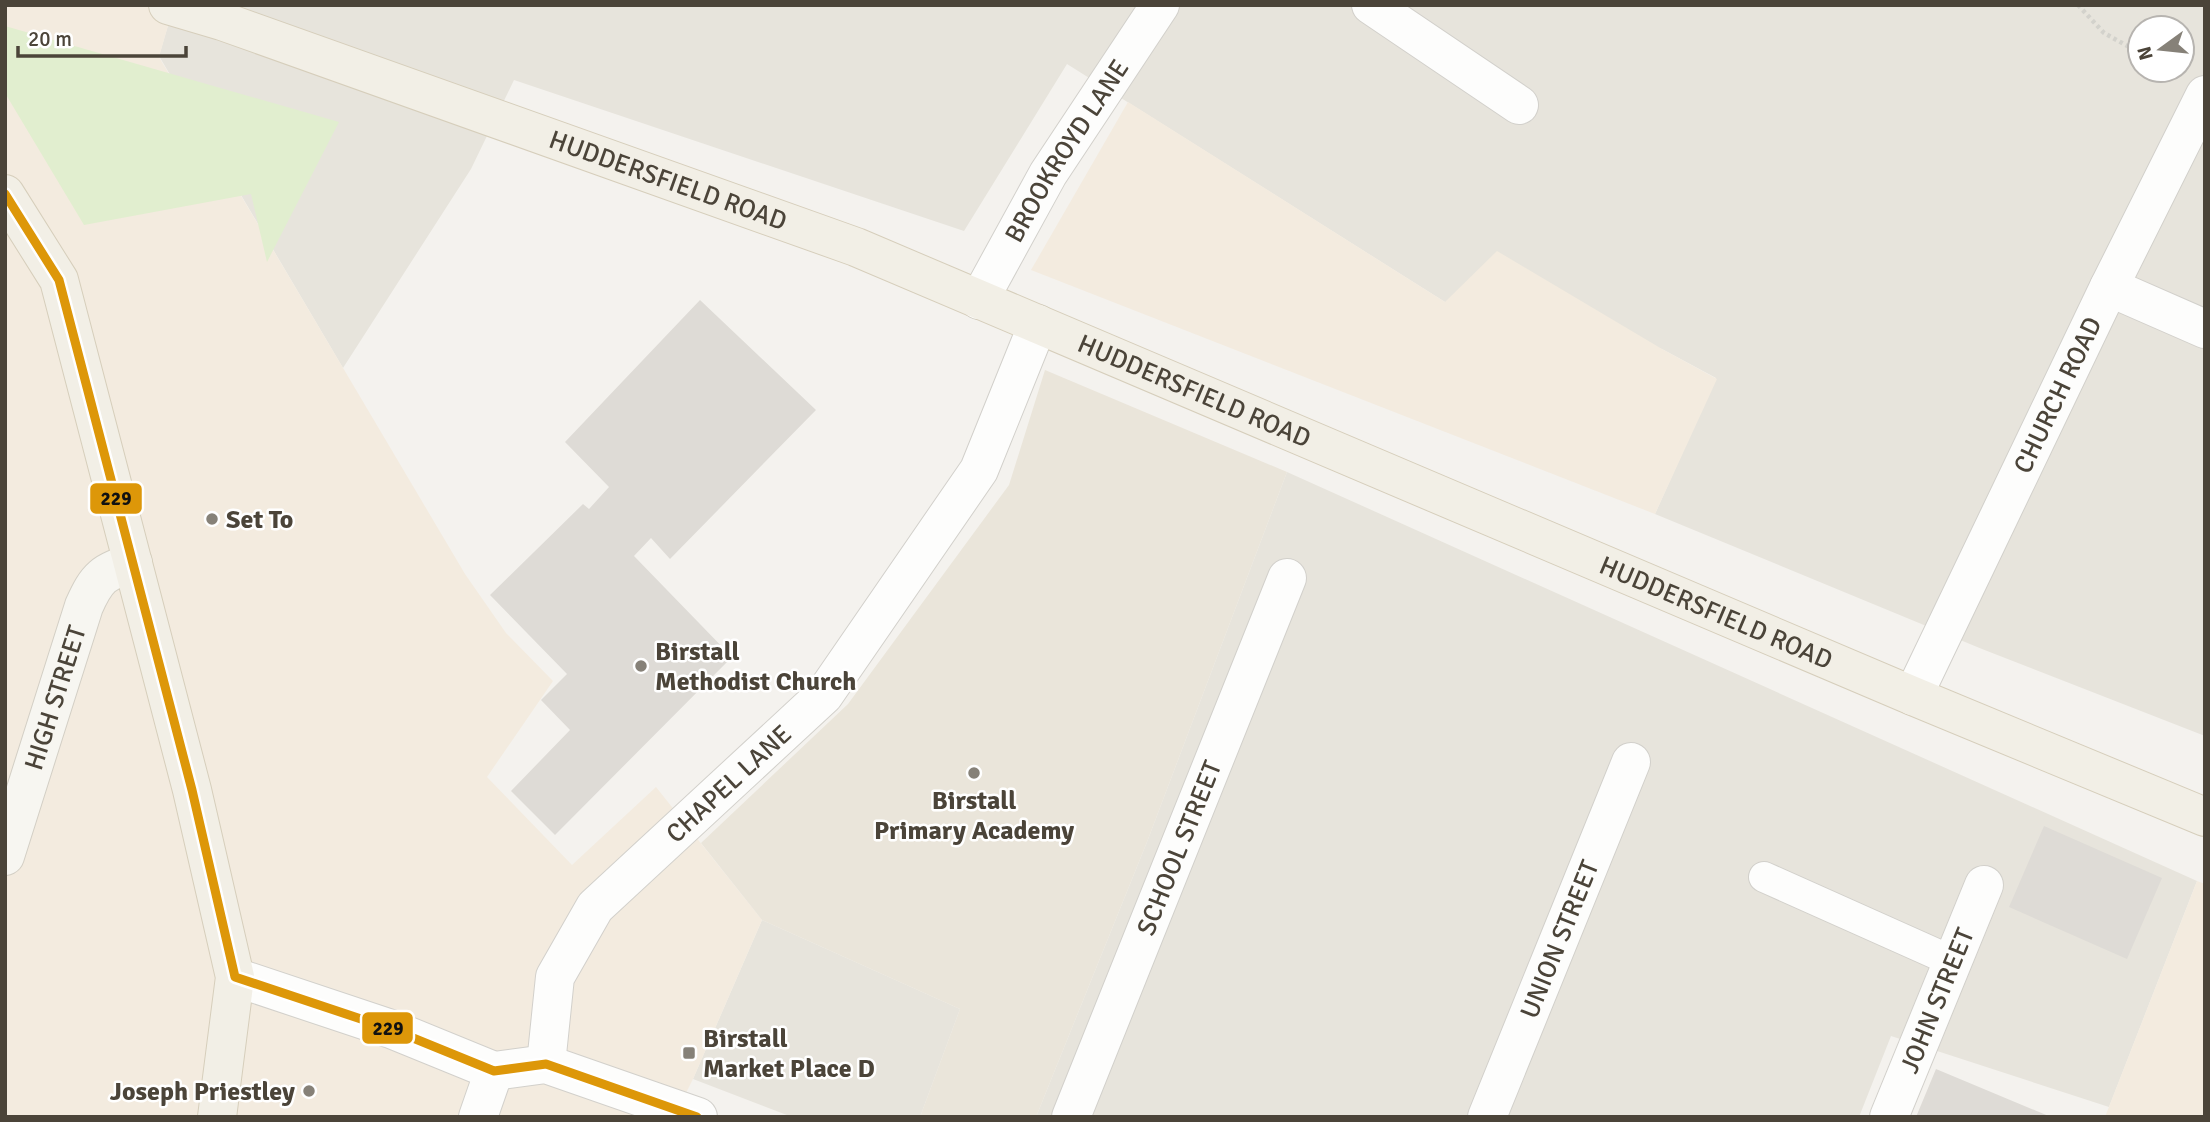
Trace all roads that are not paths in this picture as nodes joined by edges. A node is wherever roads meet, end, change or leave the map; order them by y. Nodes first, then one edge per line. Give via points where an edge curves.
1 (168, 5) edge
2 (1160, 5) edge
3 (1371, 5) edge
4 (2205, 95) edge
5 (1519, 106) dead end
6 (5, 194) edge
7 (2109, 287) junction
8 (979, 300) junction
9 (1038, 324) junction
10 (2205, 329) edge
11 (133, 563) junction
12 (1287, 578) dead end
13 (1913, 696) junction
14 (1631, 762) dead end
15 (2205, 817) edge
16 (5, 856) edge
17 (1764, 877) dead end
18 (1984, 885) dead end
19 (1952, 961) junction
20 (235, 976) junction
21 (546, 1064) junction
22 (494, 1071) junction
23 (217, 1117) edge
24 (478, 1117) edge
25 (698, 1117) edge
26 (1071, 1117) edge
27 (1487, 1117) edge
28 (1889, 1117) edge

1 - 8 main road, HUDDERSFIELD ROAD via 856,247
2 - 8 street, BROOKROYD LANE via 1048,174
3 - 5 street
4 - 7 street, CHURCH ROAD
6 - 11 main road via 59,279
7 - 10 street
7 - 13 street, CHURCH ROAD
8 - 9 main road, HUDDERSFIELD ROAD
9 - 13 main road, HUDDERSFIELD ROAD
9 - 21 street, CHAPEL LANE via 979,470 824,695 595,906 555,977
11 - 16 main road, HIGH STREET via 108,570 92,588
11 - 20 main road
12 - 26 street, SCHOOL STREET
13 - 15 main road, HUDDERSFIELD ROAD
14 - 27 street, UNION STREET
17 - 19 lane
18 - 19 street, JOHN STREET
19 - 28 street, JOHN STREET
20 - 22 street via 391,1029
20 - 23 main road
21 - 22 street
21 - 25 street
22 - 24 street

